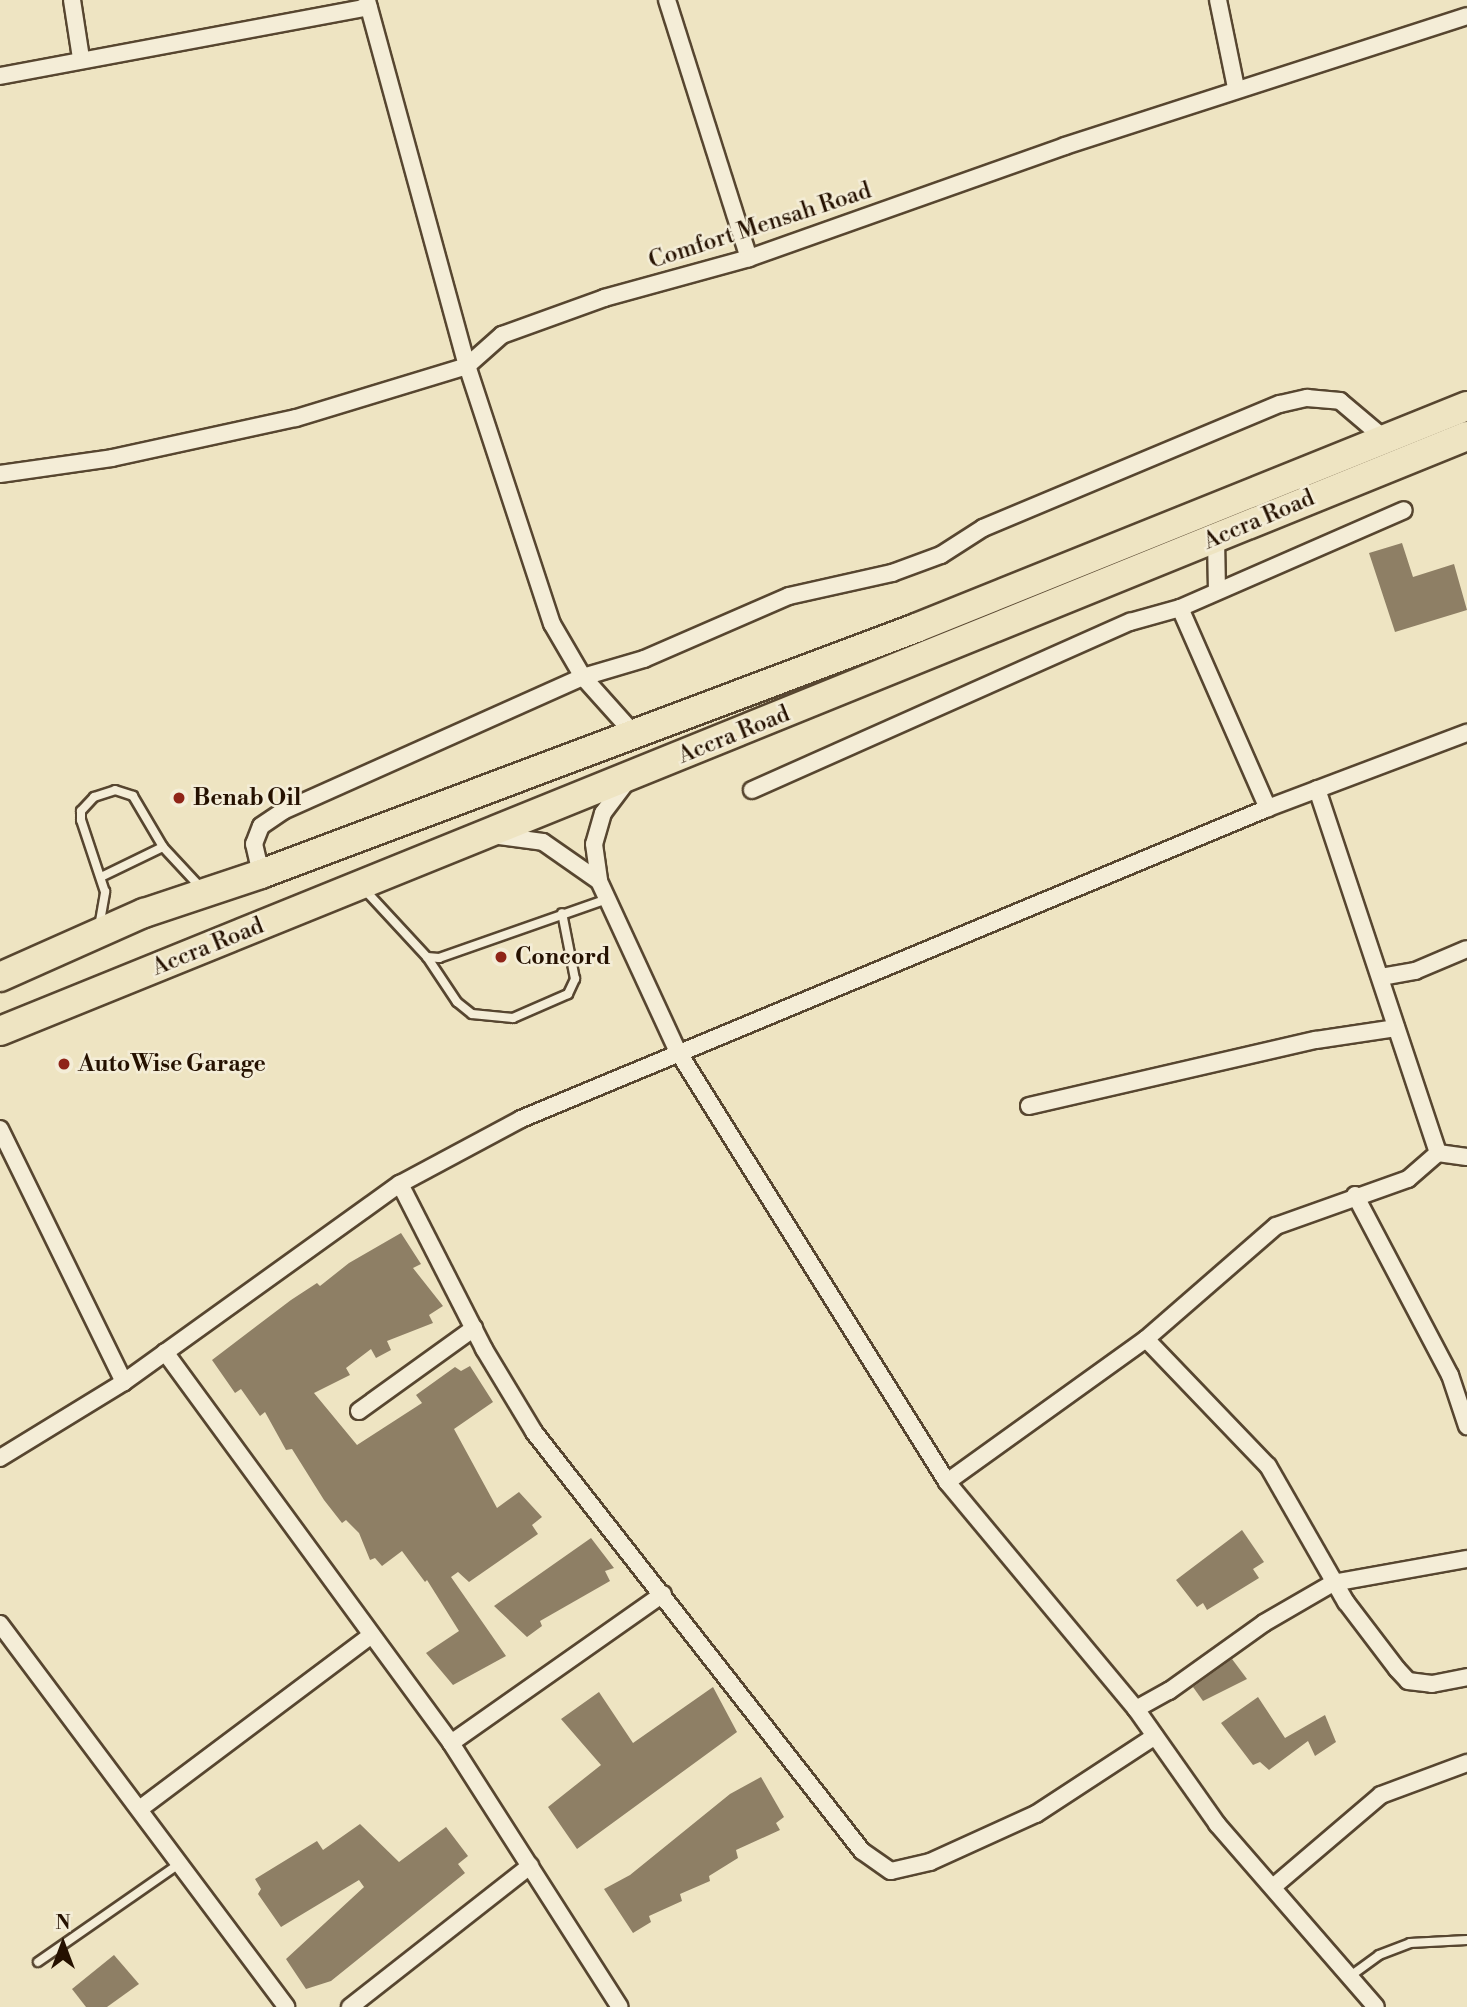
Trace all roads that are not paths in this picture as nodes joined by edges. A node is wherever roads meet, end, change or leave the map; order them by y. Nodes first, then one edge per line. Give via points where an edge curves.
1 (72, 0) edge
2 (667, 0) edge
3 (1218, 0) edge
4 (368, 4) edge
5 (1467, 16) edge
6 (81, 58) junction
7 (0, 76) edge
8 (1236, 88) junction
9 (749, 258) junction
10 (467, 366) junction
11 (1467, 407) edge
12 (1467, 436) edge
13 (1385, 439) junction
14 (0, 474) edge
15 (1404, 510) dead end
16 (1216, 539) junction
17 (1217, 591) junction
18 (1181, 608) junction
19 (583, 677) junction
20 (1467, 733) edge
21 (635, 735) junction
22 (631, 776) junction
23 (1317, 789) junction
24 (752, 790) dead end
25 (1268, 808) junction
26 (488, 835) junction
27 (163, 847) junction
28 (261, 874) junction
29 (101, 877) junction
30 (599, 881) junction
31 (361, 886) junction
32 (206, 893) junction
33 (605, 900) junction
34 (562, 913) junction
35 (98, 933) junction
36 (1467, 949) edge
37 (426, 957) junction
38 (0, 977) edge
39 (1381, 977) junction
40 (1396, 1028) junction
41 (0, 1031) edge
42 (677, 1050) junction
43 (1030, 1106) dead end
44 (0, 1129) edge
45 (1438, 1153) junction
46 (1466, 1160) edge
47 (400, 1184) junction
48 (1355, 1195) junction
49 (474, 1328) junction
50 (1146, 1339) junction
51 (165, 1352) junction
52 (124, 1381) junction
53 (359, 1411) dead end
54 (1467, 1426) edge
55 (0, 1458) edge
56 (947, 1482) junction
57 (1467, 1559) edge
58 (1334, 1583) junction
59 (663, 1594) junction
60 (0, 1624) edge
61 (370, 1636) junction
62 (1467, 1677) edge
63 (1136, 1709) junction
64 (1155, 1735) junction
65 (451, 1743) junction
66 (1467, 1763) edge
67 (141, 1808) junction
68 (182, 1863) junction
69 (530, 1866) junction
70 (1273, 1887) junction
71 (1467, 1940) edge
72 (38, 1962) dead end
73 (1349, 1977) junction
74 (286, 2007) edge
75 (350, 2007) edge
76 (620, 2007) edge
77 (1376, 2007) edge

1 - 6 street
2 - 9 street
3 - 8 street
4 - 6 street
4 - 10 street
5 - 8 street, Comfort Mensah Road
6 - 7 street
8 - 9 street, Comfort Mensah Road
9 - 10 street, Comfort Mensah Road via 604,298 502,335
10 - 14 street via 296,418 112,458
10 - 19 street via 552,624
11 - 13 highway, Accra Road
12 - 16 highway, Accra Road
13 - 19 street via 1340,401 1307,398 1280,404 983,528 941,555 911,567 789,596 644,659
13 - 21 highway, Accra Road via 929,623
15 - 17 street
16 - 17 street
16 - 22 highway, Accra Road
17 - 18 street
18 - 24 street via 1130,622
18 - 25 street
19 - 21 street
19 - 28 street via 283,811 261,825 254,844
20 - 23 street
21 - 28 highway, Accra Road
22 - 26 highway, Accra Road
22 - 30 street via 603,813 594,844
23 - 25 street
23 - 39 street
25 - 42 street via 1038,907
26 - 30 street via 544,842
26 - 31 highway, Accra Road
27 - 29 lane
27 - 29 lane via 133,796 116,790 94,797 85,804 81,820
27 - 32 lane
28 - 32 highway, Accra Road
29 - 35 lane via 105,892
30 - 33 street
31 - 37 lane
31 - 41 highway, Accra Road
32 - 35 highway, Accra Road
33 - 34 lane
33 - 42 street
34 - 37 lane via 453,954
34 - 37 lane via 575,979 568,994 513,1018 472,1014 457,1002
35 - 38 highway, Accra Road
36 - 39 street via 1415,971
39 - 40 street
40 - 43 street via 1279,1048
40 - 45 street
42 - 47 street via 521,1119
42 - 56 street
44 - 52 street
45 - 46 street
45 - 48 street via 1408,1179
47 - 49 street
47 - 51 street
48 - 50 street via 1276,1226
48 - 54 street via 1450,1375
49 - 53 street
49 - 59 street via 534,1432
50 - 56 street
50 - 58 street via 1268,1466
51 - 52 street
51 - 61 street
52 - 55 street
56 - 63 street
57 - 58 street
58 - 62 street via 1408,1681 1432,1684
58 - 63 street via 1264,1623
59 - 64 street via 862,1851 891,1871 930,1862 1036,1814
59 - 65 street
60 - 67 street
61 - 65 street
61 - 67 street
63 - 64 street
64 - 70 street via 1217,1824
65 - 69 street
66 - 70 street via 1381,1795
67 - 68 street
68 - 72 lane
68 - 74 street
69 - 75 street
69 - 76 street
70 - 73 street
71 - 73 lane via 1410,1943 1379,1955
73 - 77 street

